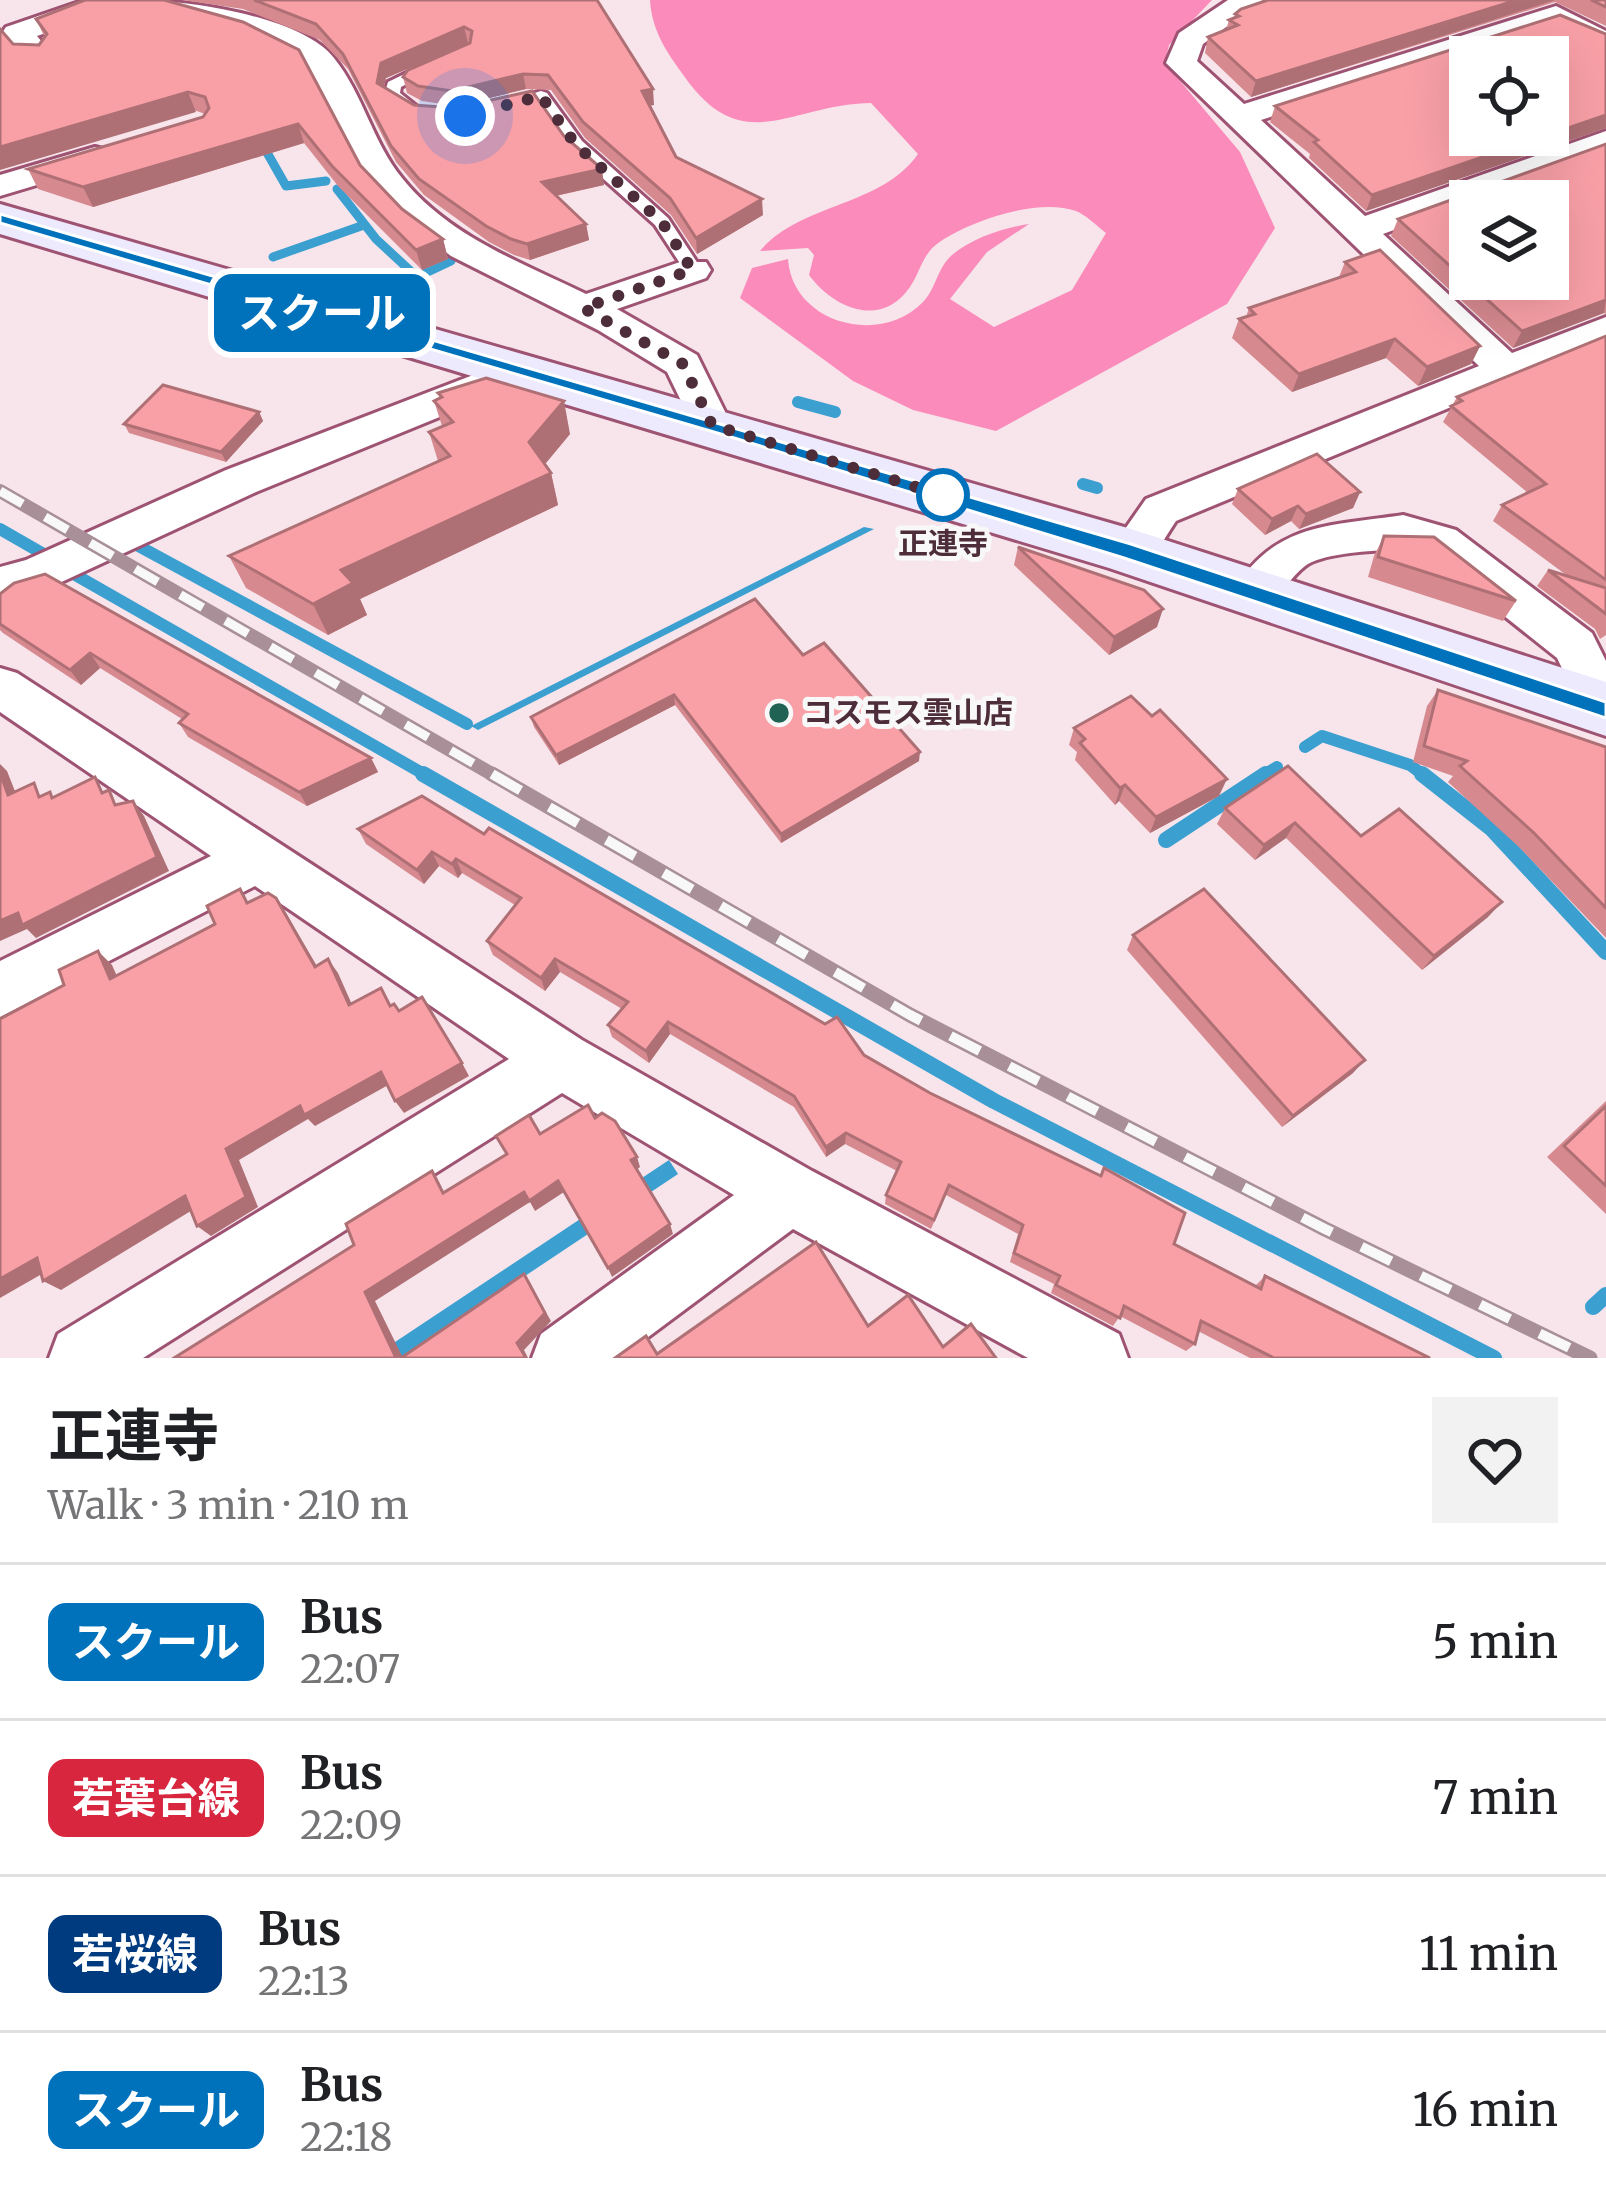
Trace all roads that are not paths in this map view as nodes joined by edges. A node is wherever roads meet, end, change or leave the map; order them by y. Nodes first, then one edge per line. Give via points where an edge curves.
1 (114, 0) edge
2 (151, 0) edge
3 (1248, 0) edge
4 (1606, 43) edge
5 (37, 54) edge
6 (451, 58) edge
7 (370, 103) junction
8 (480, 113) edge
9 (430, 116) edge
10 (1237, 117) junction
11 (1606, 141) edge
12 (131, 146) edge
13 (0, 186) edge
14 (0, 219) edge
15 (1360, 230) junction
16 (692, 270) joint
17 (583, 308) junction
18 (1603, 334) edge
19 (1505, 368) junction
20 (519, 370) junction
21 (712, 425) junction
22 (1131, 552) junction
23 (0, 584) edge
24 (1256, 593) junction
25 (0, 687) edge
26 (1605, 708) edge
27 (256, 859) junction
28 (0, 990) edge
29 (561, 1060) junction
30 (790, 1193) junction
31 (82, 1358) edge
32 (565, 1358) edge
33 (1095, 1358) edge

1 - 5 street via 17,33
2 - 7 street via 304,49
3 - 10 street via 1190,39 1181,63
4 - 10 street via 1556,15
6 - 7 lane
7 - 9 lane
7 - 17 street via 386,182 423,219
8 - 16 lane via 541,96 576,145 662,222
10 - 15 street
11 - 15 street
12 - 13 street
14 - 20 main road
15 - 19 street
16 - 17 street
17 - 21 street via 683,364
18 - 19 street
19 - 22 street via 1162,510
20 - 21 main road
20 - 23 street
21 - 22 main road
22 - 24 main road
24 - 26 main road
24 - 26 street via 1291,553 1316,545 1403,531 1439,541 1575,646
25 - 27 street
27 - 28 street
27 - 29 street
29 - 30 street
29 - 31 street
30 - 32 street
30 - 33 street

